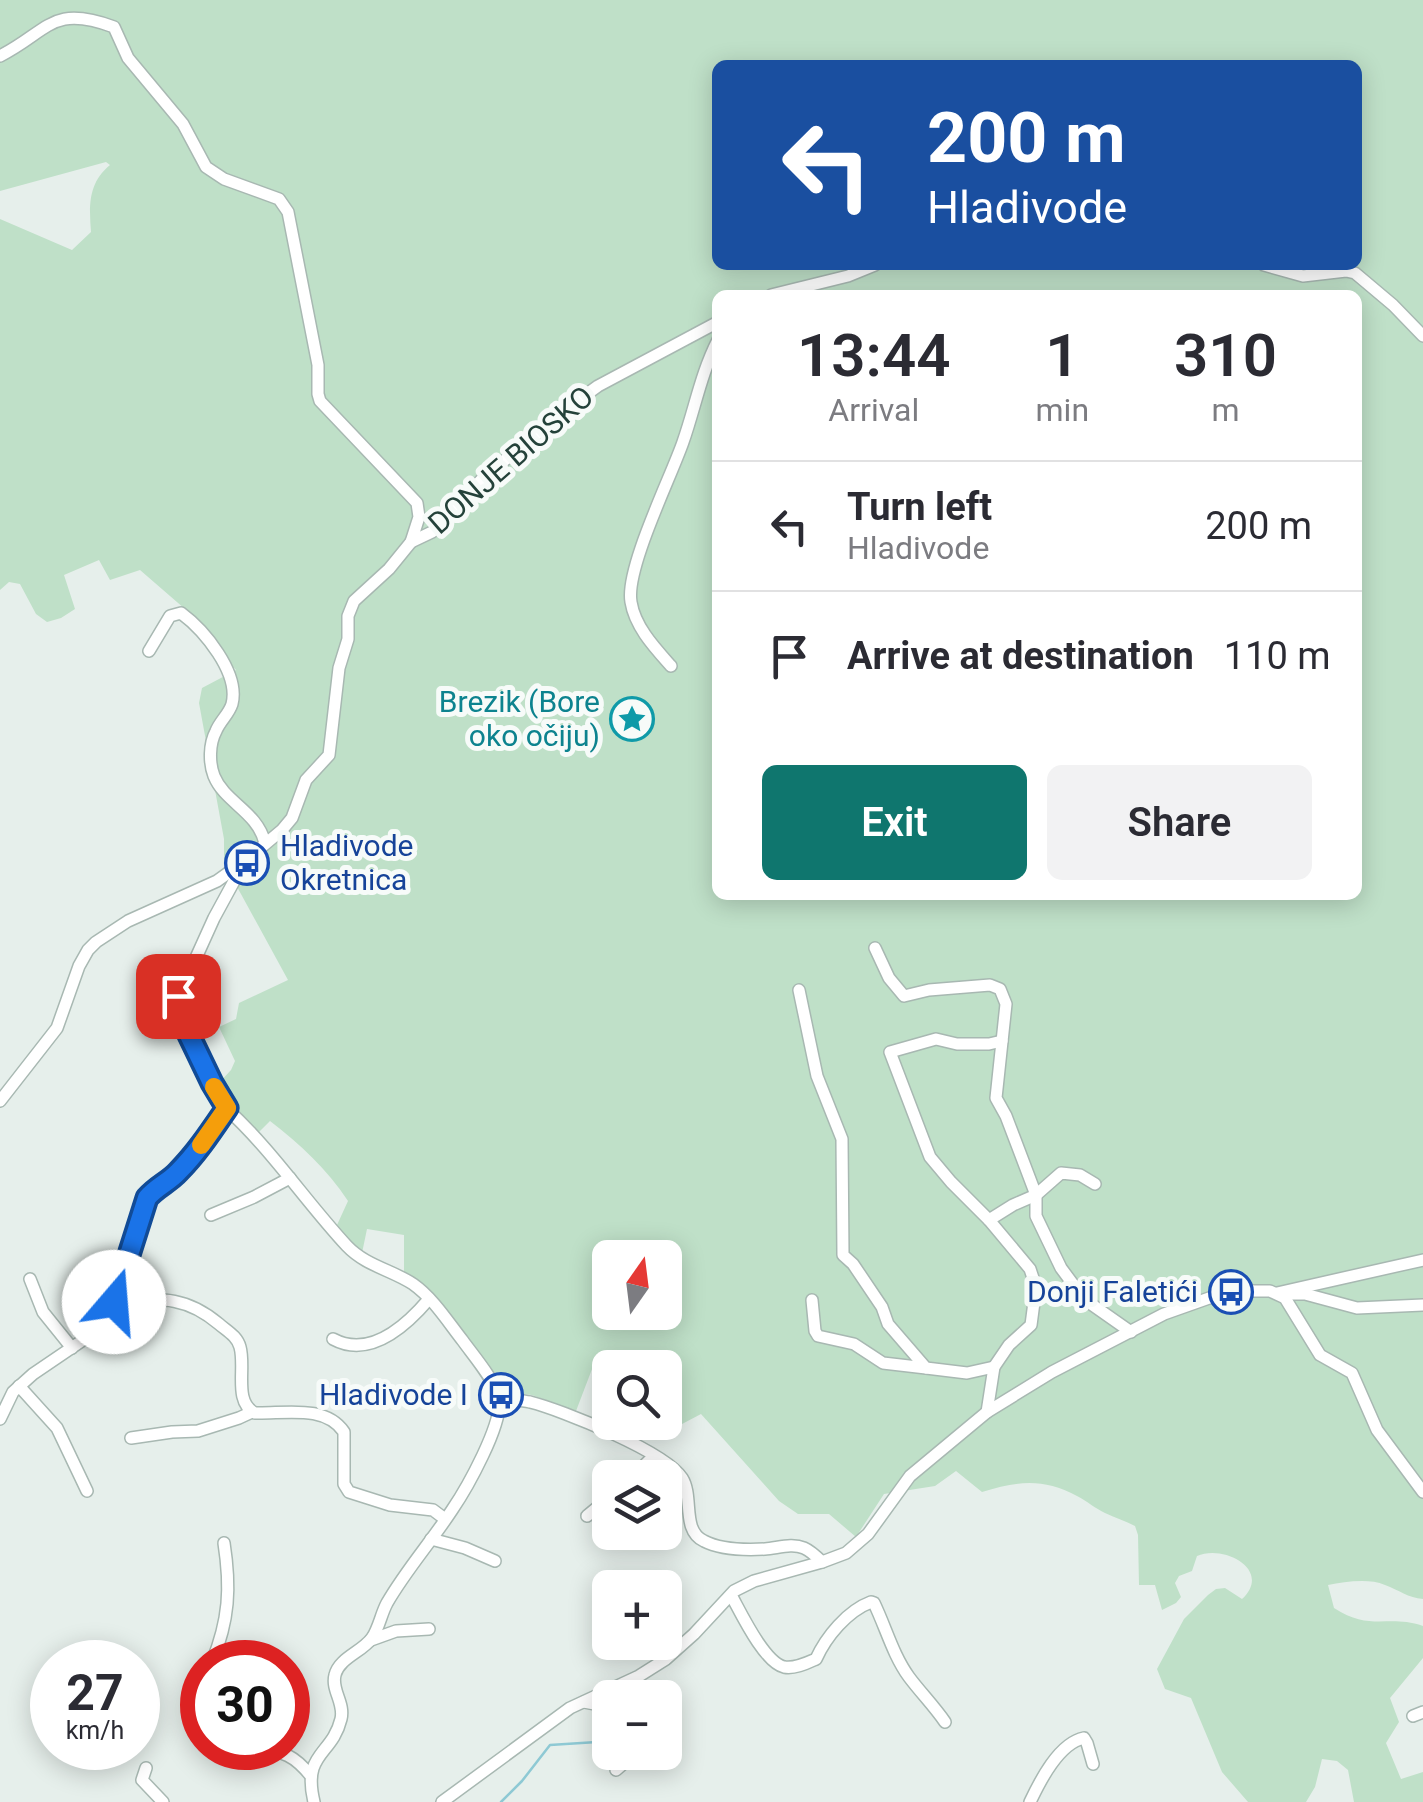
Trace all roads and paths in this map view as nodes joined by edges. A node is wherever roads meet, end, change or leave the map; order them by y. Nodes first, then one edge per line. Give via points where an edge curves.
1 (0, 56) edge
2 (861, 270) edge
3 (1282, 270) edge
4 (791, 290) edge
5 (712, 325) edge
6 (1423, 336) edge
7 (712, 355) edge
8 (411, 542) junction
9 (149, 651) dead end
10 (671, 666) dead end
11 (265, 844) junction
12 (245, 861) junction
13 (874, 948) dead end
14 (799, 990) dead end
15 (1002, 1041) junction
16 (0, 1102) edge
17 (227, 1108) junction
18 (290, 1178) junction
19 (1095, 1184) dead end
20 (1036, 1194) junction
21 (211, 1215) dead end
22 (989, 1220) junction
23 (1423, 1260) edge
24 (30, 1279) dead end
25 (1277, 1293) junction
26 (430, 1299) junction
27 (812, 1300) dead end
28 (114, 1302) junction
29 (1423, 1304) edge
30 (1130, 1332) junction
31 (333, 1339) dead end
32 (72, 1348) junction
33 (994, 1367) junction
34 (926, 1368) junction
35 (19, 1386) junction
36 (500, 1397) junction
37 (252, 1412) junction
38 (987, 1412) junction
39 (0, 1420) edge
40 (130, 1438) dead end
41 (653, 1455) junction
42 (648, 1460) edge
43 (87, 1490) dead end
44 (1423, 1492) edge
45 (592, 1513) edge
46 (588, 1516) dead end
47 (445, 1519) junction
48 (431, 1539) junction
49 (224, 1543) dead end
50 (495, 1562) dead end
51 (822, 1562) junction
52 (731, 1595) junction
53 (429, 1629) dead end
54 (221, 1640) edge
55 (371, 1640) junction
56 (584, 1702) junction
57 (592, 1703) edge
58 (945, 1722) dead end
59 (1093, 1764) dead end
60 (145, 1770) edge
61 (307, 1770) edge
62 (312, 1776) junction
63 (163, 1802) edge
64 (314, 1802) edge
65 (442, 1802) edge
66 (1030, 1802) edge

1 - 8 street via 58,19 114,27 128,58 182,124 206,167 279,199 288,212 320,401 417,503
2 - 4 street
3 - 6 street via 1303,276 1350,271
5 - 8 street, DONJE BIOSKO via 598,386 496,466 432,532
7 - 10 street via 630,600 639,624
8 - 11 street, DONJE BIOSKO via 350,608 328,755 306,780 292,818
9 - 11 street via 170,616 180,613 223,658 233,701 212,740 213,772 255,820
11 - 12 street, DONJE BIOSKO
12 - 16 street via 96,942 58,1028
12 - 17 street via 176,1002
13 - 15 street via 904,996 995,986 1006,1004
14 - 34 street via 817,1076 841,1133 843,1255
15 - 20 street via 996,1098
15 - 22 street via 936,1039 890,1052 930,1157
17 - 18 street
17 - 28 street via 196,1153 147,1198
18 - 21 street
18 - 26 street via 350,1249
19 - 20 street via 1061,1173
20 - 22 street
20 - 30 street via 1036,1216 1061,1268 1084,1299
22 - 33 street via 1030,1269 1036,1288 1031,1324
23 - 25 street
24 - 32 street via 44,1312
25 - 29 street via 1357,1308
25 - 30 street via 1212,1297
25 - 44 street via 1320,1355 1352,1373 1377,1430
26 - 31 street via 394,1333 346,1346
26 - 36 street
27 - 34 street via 818,1336 854,1344 883,1363
28 - 32 street
28 - 37 street via 168,1299 211,1317 239,1344 245,1405
30 - 38 street
32 - 35 street
33 - 34 street via 967,1373
33 - 38 street
35 - 39 street
35 - 43 street via 56,1428
36 - 41 street via 550,1409
36 - 47 street via 482,1456
37 - 40 street via 198,1431
37 - 47 street via 331,1418 344,1432 348,1492 432,1510
38 - 51 street via 910,1476 859,1543
41 - 42 street
41 - 51 street via 683,1480 690,1523 704,1542 800,1547
45 - 46 street
47 - 48 street
48 - 50 street
48 - 55 street via 386,1604
49 - 54 street via 228,1607
51 - 52 street via 754,1581
52 - 56 street via 666,1659
52 - 58 street via 782,1667 816,1659 856,1609 874,1604 902,1666
53 - 55 street
55 - 62 street via 336,1669 340,1724 316,1758
56 - 57 street
56 - 65 street
59 - 66 street via 1084,1738 1074,1740 1042,1776
60 - 63 street via 142,1780
61 - 62 street
62 - 64 street

